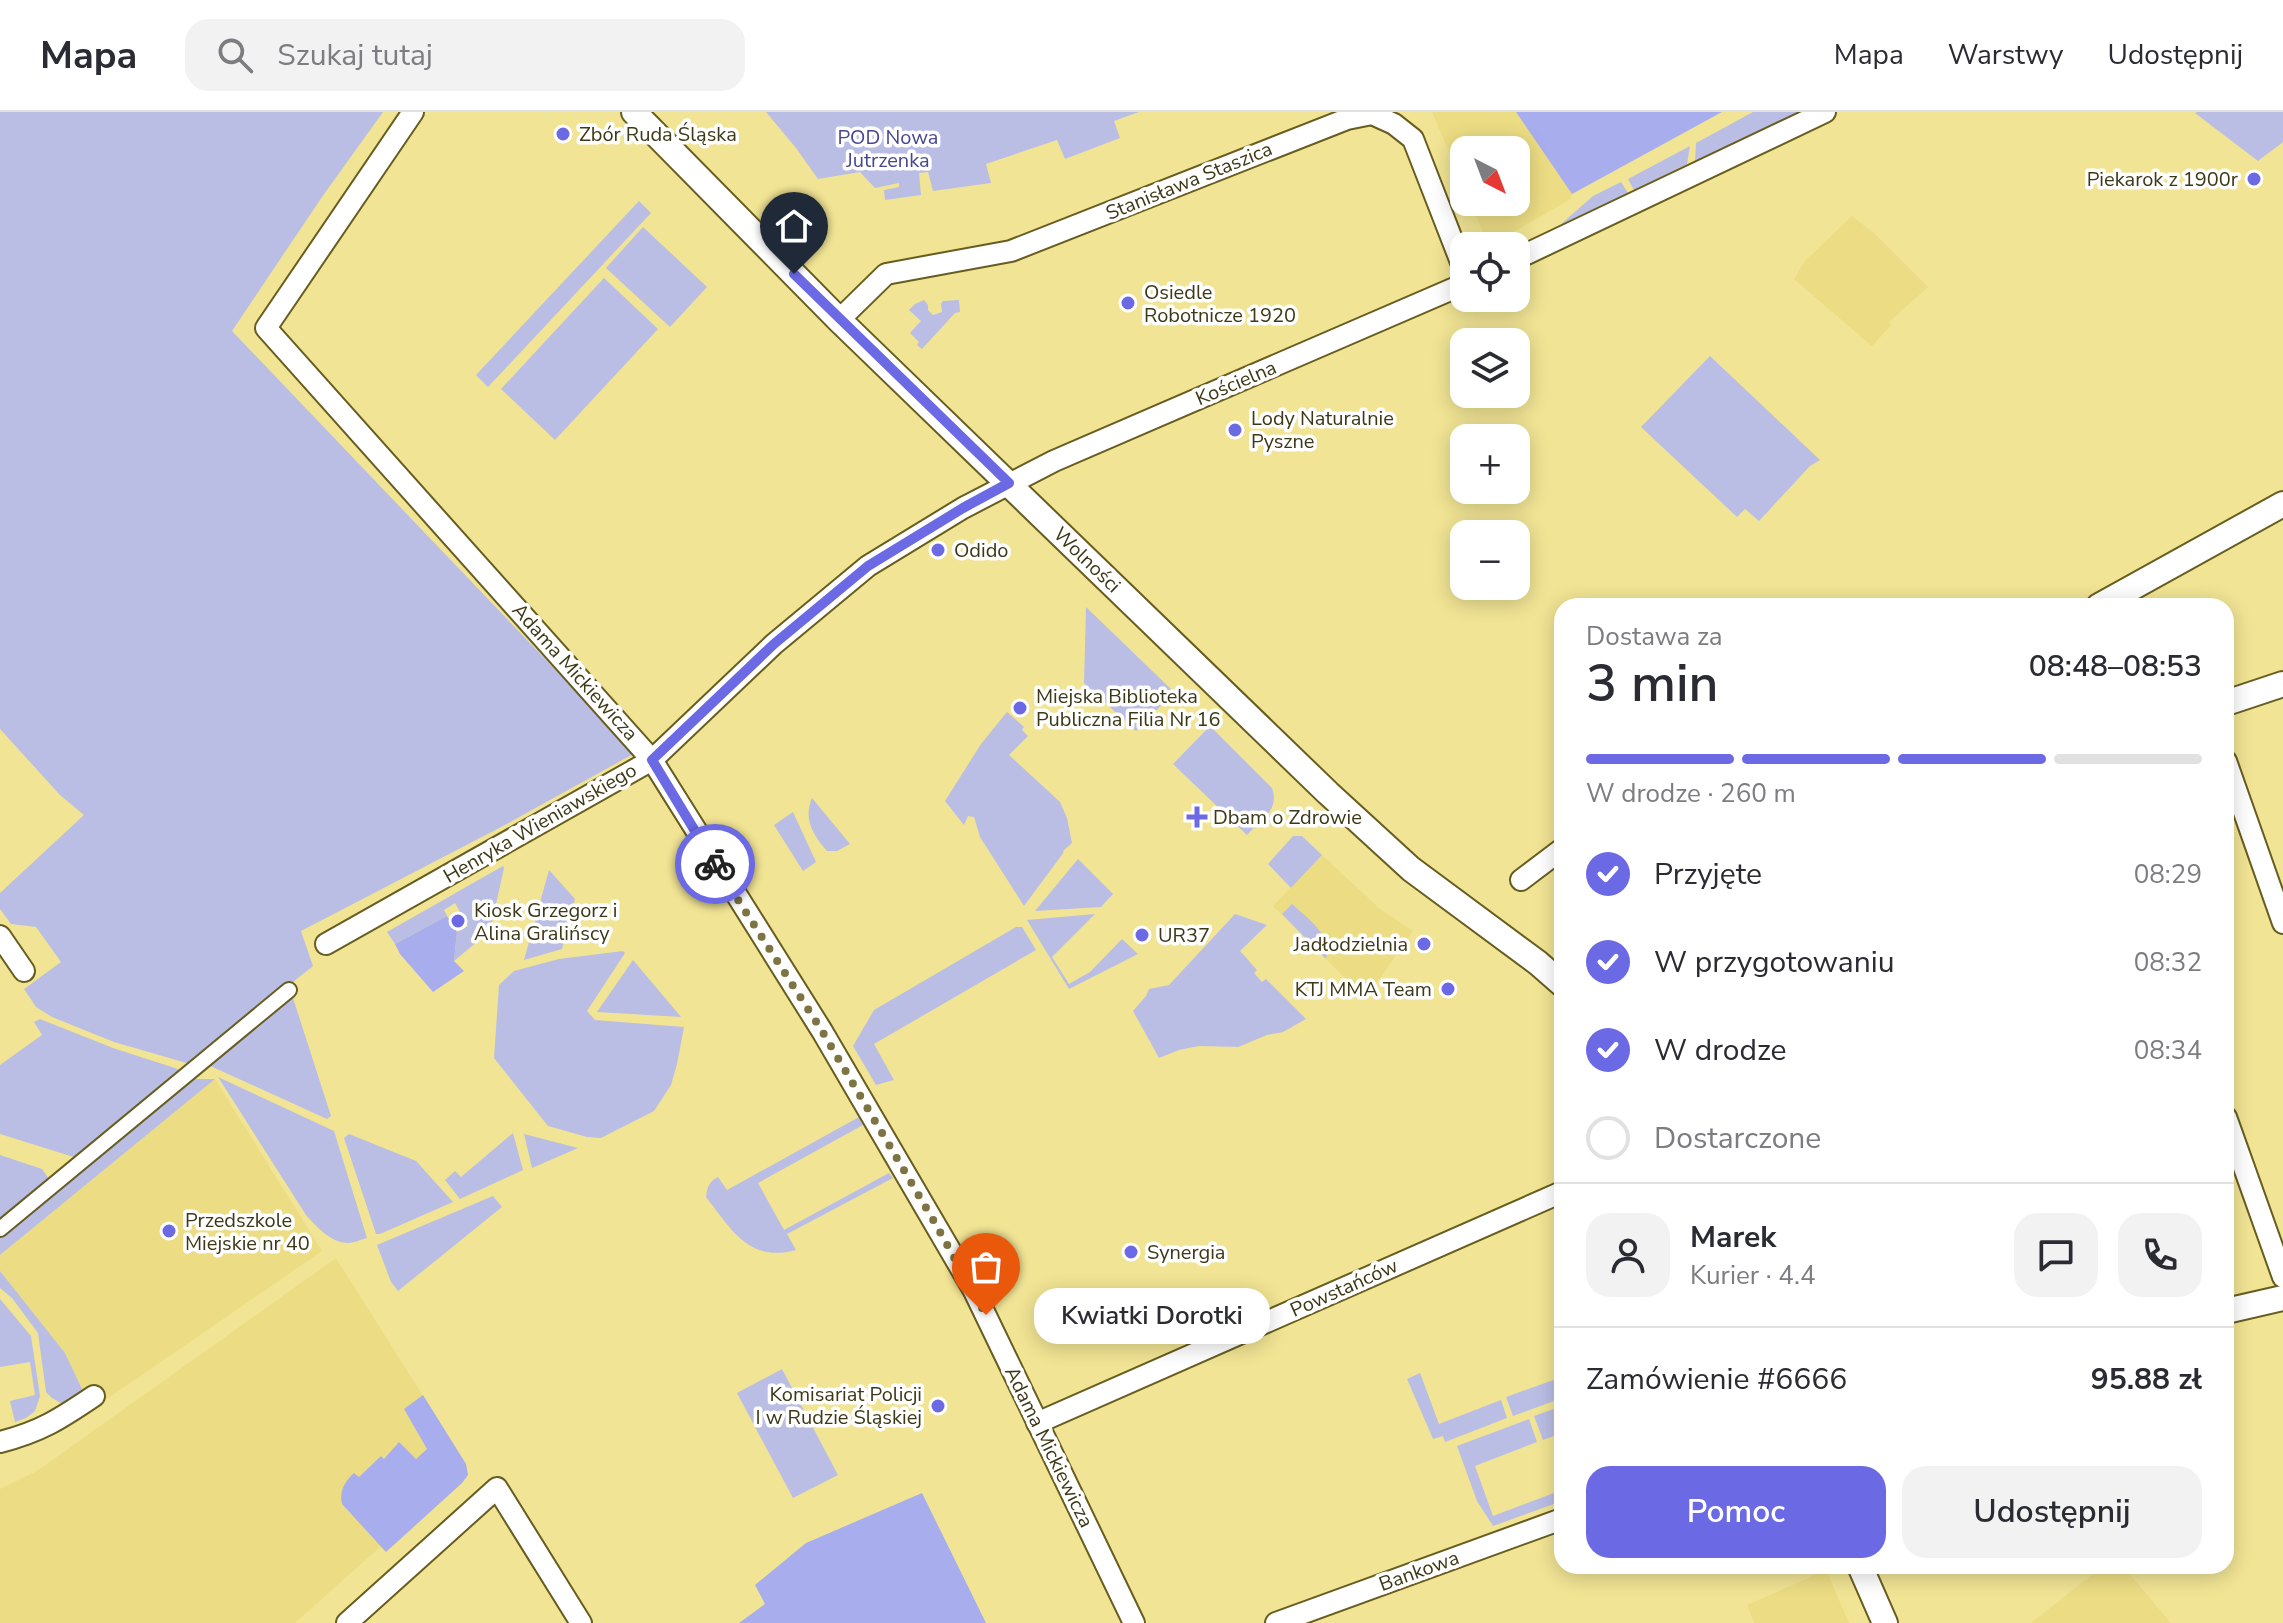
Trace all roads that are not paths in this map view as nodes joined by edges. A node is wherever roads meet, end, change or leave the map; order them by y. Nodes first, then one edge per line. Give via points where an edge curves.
1 (413, 112) edge
2 (634, 112) edge
3 (1825, 112) edge
4 (1450, 234) edge
5 (1530, 252) edge
6 (1450, 290) edge
7 (839, 320) junction
8 (1009, 483) junction
9 (2283, 504) edge
10 (2113, 598) edge
11 (2283, 684) edge
12 (2234, 700) edge
13 (652, 760) junction
14 (2234, 784) edge
15 (1554, 855) edge
16 (1521, 880) dead end
17 (2283, 923) edge
18 (0, 936) edge
19 (326, 944) dead end
20 (24, 971) dead end
21 (1554, 977) edge
22 (289, 990) dead end
23 (2234, 1139) edge
24 (1554, 1196) edge
25 (0, 1229) edge
26 (2283, 1277) edge
27 (2283, 1298) edge
28 (2234, 1309) edge
29 (94, 1396) dead end
30 (1037, 1423) junction
31 (0, 1442) edge
32 (1554, 1522) edge
33 (1864, 1574) edge
34 (347, 1623) edge
35 (581, 1623) edge
36 (1134, 1623) edge
37 (1276, 1623) edge
38 (1885, 1623) edge

1 - 13 street, Adama Mickiewicza via 266,328
2 - 7 street, Wolności
3 - 5 street
4 - 7 street, Stanisława Staszica via 1413,139 1372,114 1347,119 1011,251 886,274
6 - 8 street, Kościelna
7 - 8 street, Wolności
8 - 13 street, Henryka Wieniawskiego via 868,566 774,644
8 - 21 street, Wolności via 1384,845
9 - 10 street
11 - 12 street
13 - 19 street, Henryka Wieniawskiego
13 - 30 street, Adama Mickiewicza via 935,1223
14 - 17 street
15 - 16 street
18 - 20 street
22 - 25 street
23 - 26 street
24 - 30 street, Powstańców
27 - 28 street
29 - 31 street via 54,1423
30 - 36 street, Adama Mickiewicza
32 - 37 street, Bankowa
33 - 38 street
34 - 35 street via 497,1488

